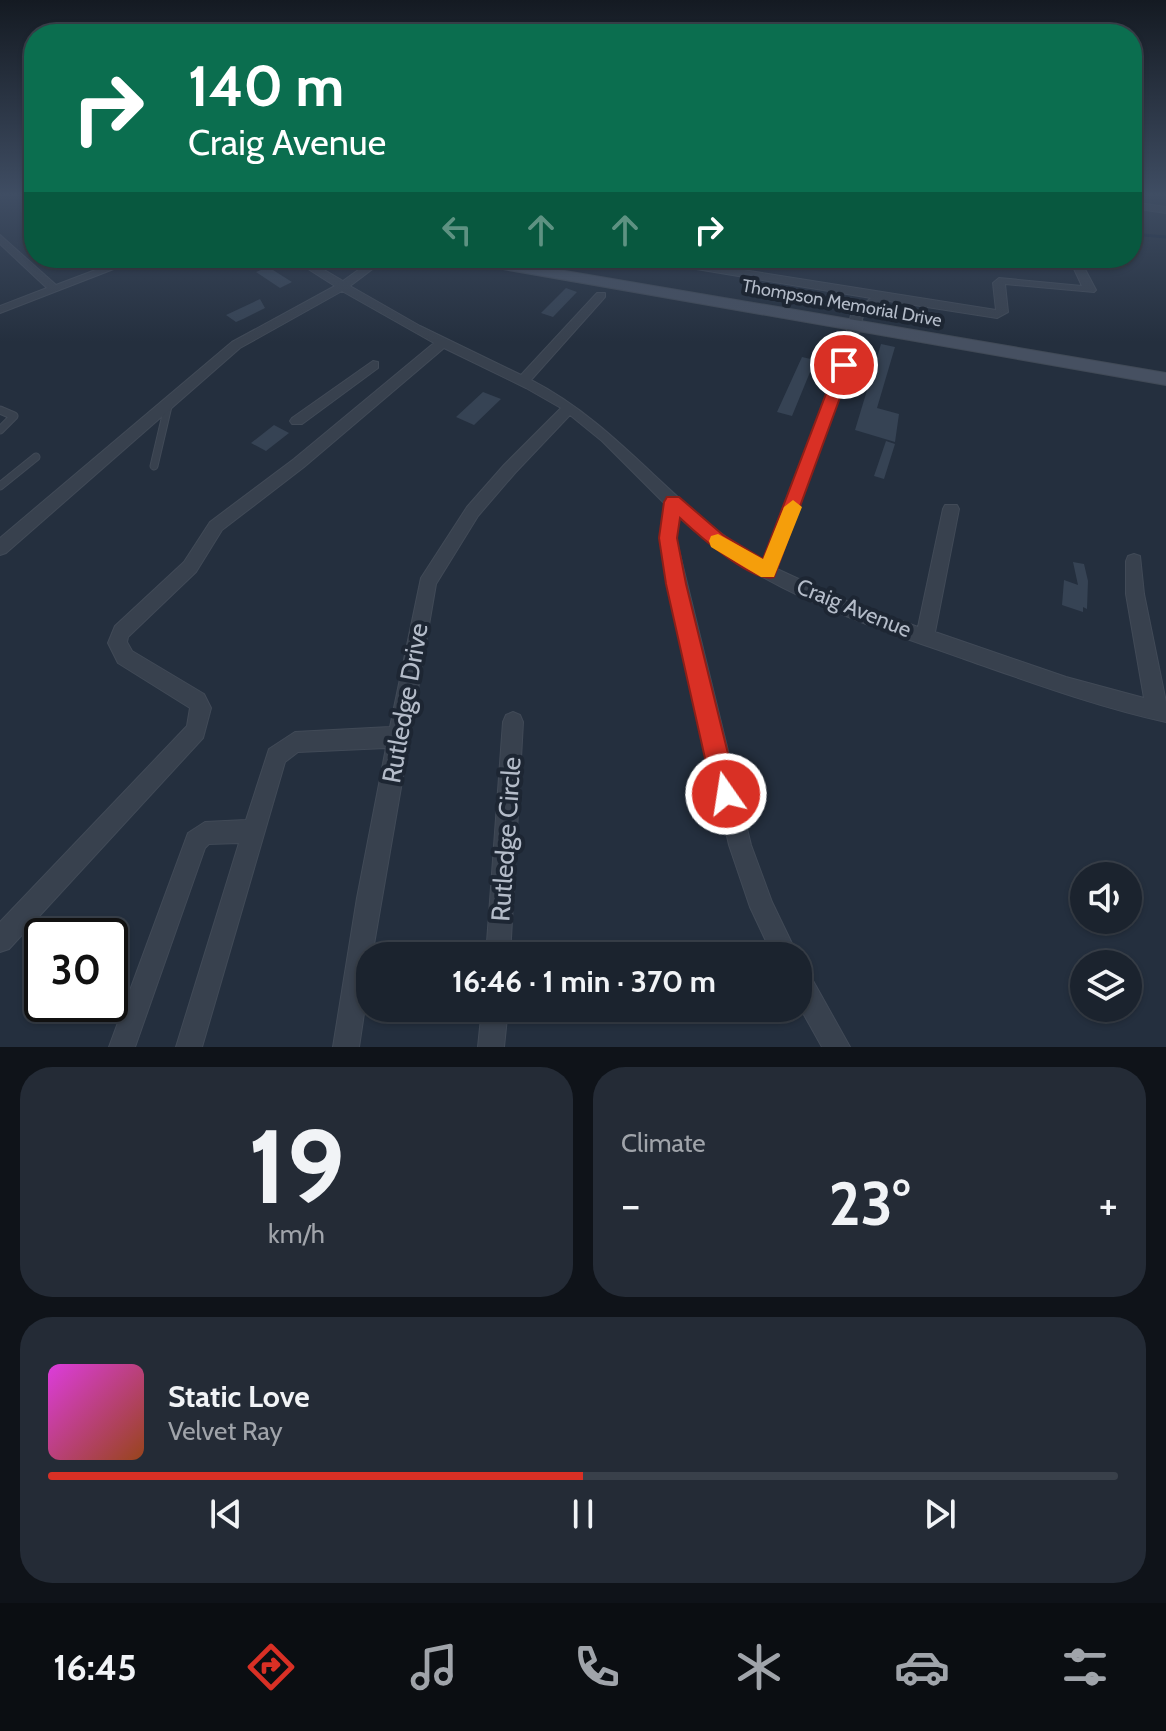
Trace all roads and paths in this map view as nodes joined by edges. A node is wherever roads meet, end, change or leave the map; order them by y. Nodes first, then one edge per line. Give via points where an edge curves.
1 (7, 245) edge
2 (24, 261) edge
3 (32, 268) edge
4 (110, 268) edge
5 (313, 268) edge
6 (369, 268) edge
7 (526, 268) edge
8 (572, 268) edge
9 (709, 268) edge
10 (1079, 268) edge
11 (345, 287) junction
12 (54, 289) junction
13 (601, 295) dead end
14 (880, 296) junction
15 (0, 310) edge
16 (856, 320) junction
17 (443, 342) junction
18 (373, 365) dead end
19 (1165, 377) edge
20 (524, 380) junction
21 (334, 393) junction
22 (169, 401) junction
23 (364, 407) junction
24 (569, 408) junction
25 (0, 410) edge
26 (297, 421) dead end
27 (0, 430) edge
28 (36, 457) dead end
29 (154, 466) dead end
30 (0, 486) edge
31 (673, 502) junction
32 (951, 509) dead end
33 (0, 548) edge
34 (1134, 561) dead end
35 (767, 572) junction
36 (925, 637) junction
37 (1161, 711) edge
38 (513, 722) dead end
39 (399, 737) junction
40 (254, 831) junction
41 (0, 940) edge
42 (499, 942) edge
43 (779, 942) edge
44 (812, 1003) edge
45 (494, 1022) edge
46 (122, 1047) edge
47 (189, 1047) edge
48 (346, 1047) edge
49 (491, 1047) edge
50 (837, 1047) edge

1 - 2 street
3 - 12 street
4 - 12 street
5 - 11 street, Craig Avenue
6 - 11 street
7 - 16 main road, Thompson Memorial Drive
8 - 16 main road, Thompson Memorial Drive
9 - 14 street
10 - 14 street via 1090,290 1003,280 1002,312 997,314
11 - 17 street, Craig Avenue
11 - 22 street via 252,334
12 - 15 street
13 - 20 street
14 - 16 street
16 - 19 main road, Thompson Memorial Drive
16 - 35 street
17 - 20 street, Craig Avenue
17 - 23 street
18 - 21 street
20 - 24 street, Craig Avenue
21 - 23 street
21 - 26 street
22 - 29 lane
22 - 33 street
23 - 41 street via 216,526 190,567 121,632 117,643 125,657 197,701 201,719 196,731
24 - 31 street, Craig Avenue via 625,451
24 - 39 street, Rutledge Drive via 475,507 438,559 427,583
25 - 27 lane via 14,416
28 - 30 lane
31 - 35 street, Craig Avenue via 716,540
31 - 43 street via 668,538 676,584 726,794 762,907
32 - 36 street
34 - 37 street via 1135,594
35 - 36 street, Craig Avenue
36 - 37 street, Craig Avenue via 1081,691
38 - 42 street, Rutledge Circle
39 - 40 street via 295,742 284,747 276,756
39 - 48 street, Rutledge Drive
40 - 46 street via 205,833 196,841
40 - 47 street
44 - 50 street
45 - 49 street

